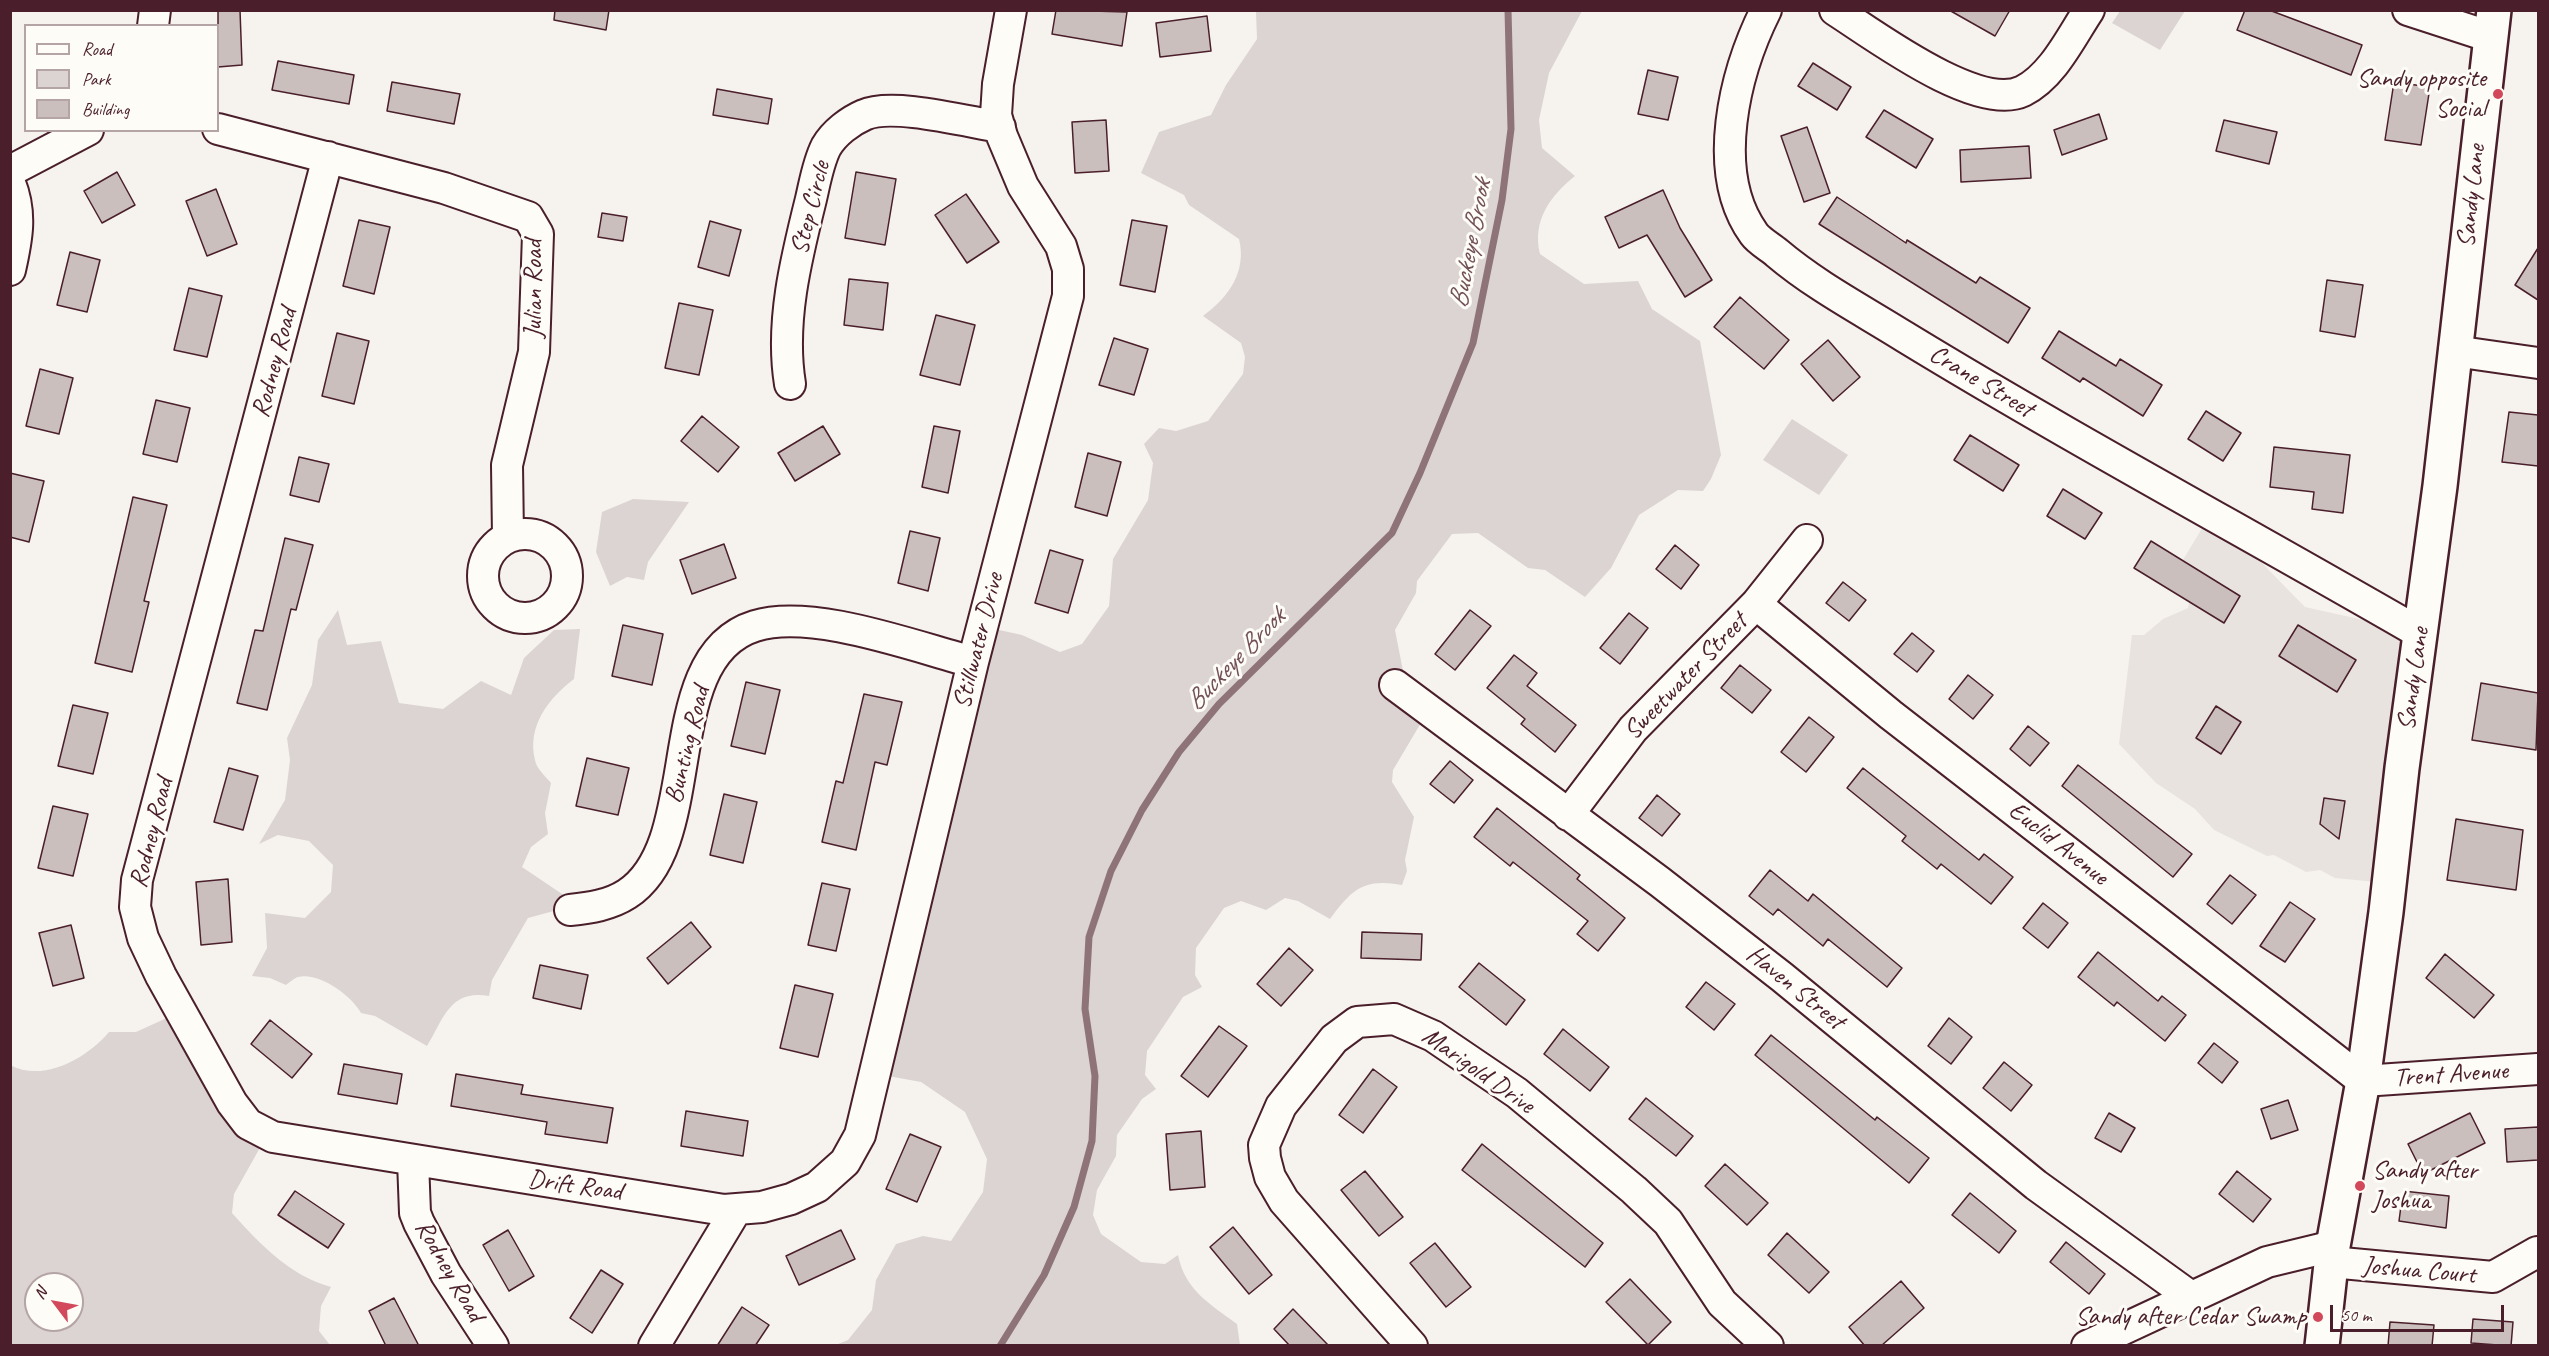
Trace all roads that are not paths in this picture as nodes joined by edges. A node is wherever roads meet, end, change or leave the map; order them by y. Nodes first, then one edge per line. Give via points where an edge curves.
1 (1011, 10) edge
2 (1766, 10) edge
3 (1835, 10) edge
4 (2089, 10) edge
5 (2408, 10) edge
6 (2493, 24) edge
7 (1000, 127) junction
8 (219, 129) edge
9 (84, 132) edge
10 (328, 157) junction
11 (10, 171) edge
12 (10, 183) edge
13 (10, 270) edge
14 (2454, 351) junction
15 (2538, 363) edge
16 (790, 384) dead end
17 (508, 537) dead end
18 (1807, 540) dead end
19 (1756, 604) junction
20 (2420, 633) junction
21 (973, 662) junction
22 (1395, 685) dead end
23 (1568, 815) junction
24 (570, 910) dead end
25 (2538, 1069) edge
26 (2363, 1081) junction
27 (413, 1161) junction
28 (736, 1210) junction
29 (2537, 1252) edge
30 (2332, 1254) junction
31 (2191, 1297) junction
32 (493, 1346) edge
33 (654, 1346) edge
34 (1412, 1346) edge
35 (1768, 1346) edge
36 (2087, 1346) edge
37 (2322, 1346) edge

1 - 7 street, Stillwater Drive via 998,84 996,115
2 - 20 street, Crane Street via 1741,71 1732,122 1730,160 1737,197 1754,234 1822,286 1965,373
3 - 4 street via 1961,86 2002,95 2022,91 2042,76
5 - 6 street
6 - 14 main road, Sandy Lane
7 - 16 street, Step Circle via 885,111 866,114 840,129 827,144 806,218 789,306 786,357
7 - 21 street, Stillwater Drive via 1023,186 1061,246 1068,269 1068,296
8 - 10 street, Julian Road
9 - 11 street
10 - 17 street, Julian Road via 444,188 528,218 538,234 534,352 507,465
10 - 27 street, Rodney Road via 137,880 135,907 143,938 161,976 215,1077 248,1124 273,1137
12 - 13 street via 18,206 19,225
14 - 15 street
14 - 20 main road, Sandy Lane
18 - 19 street, Sweetwater Street
19 - 23 street, Sweetwater Street via 1633,729
19 - 26 street, Euclid Avenue via 1900,723
20 - 26 main road, Sandy Lane
21 - 24 street, Bunting Road via 809,621 754,626 728,641 711,660 692,711 667,835 650,871 617,900
21 - 28 street, Stillwater Drive via 860,1135 845,1162 817,1187 791,1199
22 - 23 street, Haven Street
23 - 31 street, Haven Street via 1782,977 2036,1185
25 - 26 street, Trent Avenue
26 - 30 main road, Sandy Lane
27 - 28 street, Drift Road
27 - 32 street, Rodney Road via 415,1213 419,1223 446,1274
28 - 33 street
29 - 30 street, Joshua Court via 2493,1277
30 - 31 street, Joshua Court via 2267,1262
30 - 37 main road, Sandy Lane
31 - 36 street, Joshua Court
34 - 35 street, Marigold Drive via 1284,1201 1270,1177 1265,1158 1264,1145 1274,1119 1304,1075 1334,1040 1357,1022 1377,1019 1410,1024 1454,1049 1517,1094 1634,1190 1668,1222 1722,1303

